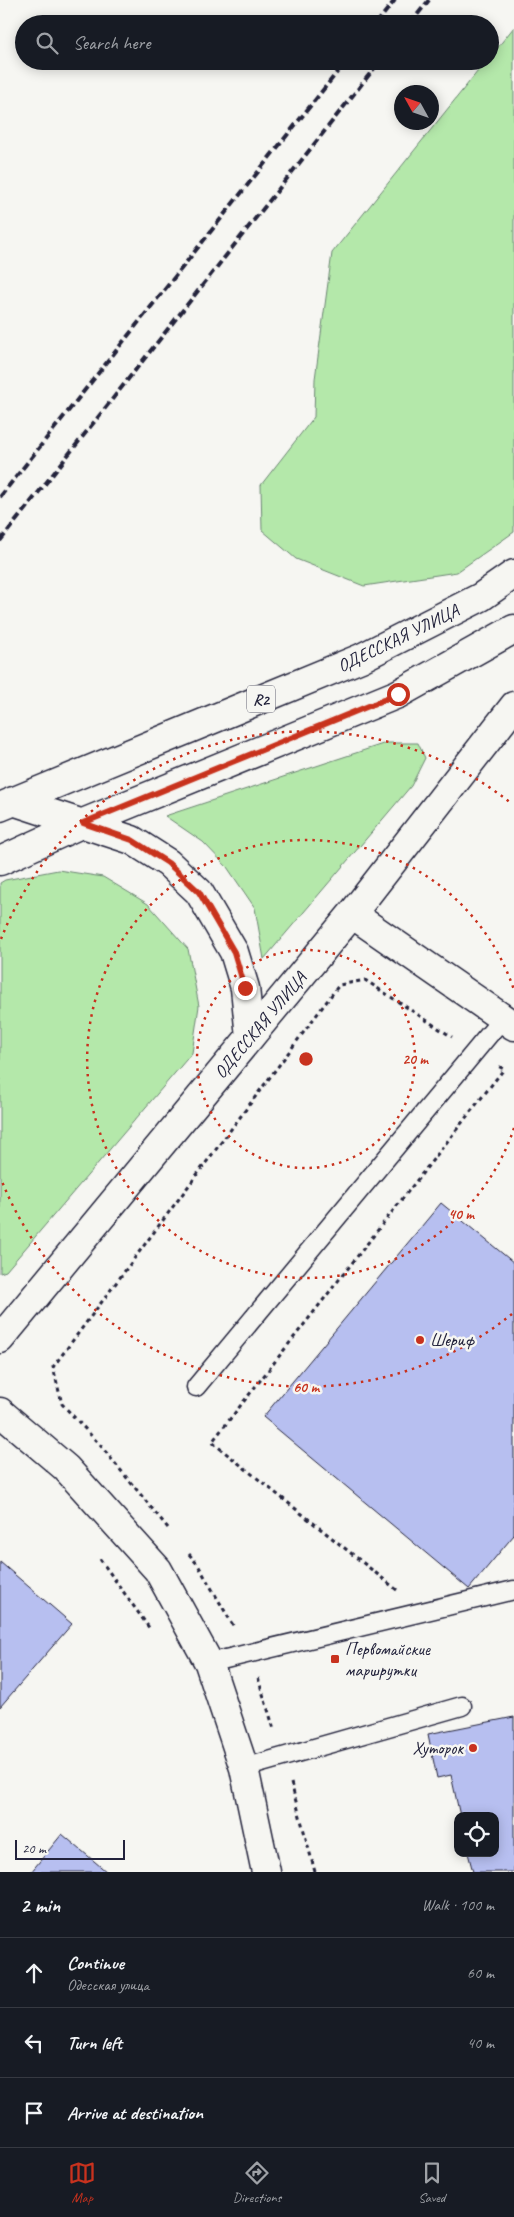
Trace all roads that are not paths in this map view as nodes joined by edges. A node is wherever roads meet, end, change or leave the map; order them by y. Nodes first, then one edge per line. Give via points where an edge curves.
1 (514, 574) edge
2 (514, 629) edge
3 (514, 706) edge
4 (6, 804) edge
5 (83, 823) junction
6 (0, 861) edge
7 (352, 914) junction
8 (508, 1023) edge
9 (250, 1037) junction
10 (0, 1339) edge
11 (196, 1387) dead end
12 (0, 1412) edge
13 (514, 1590) edge
14 (210, 1663) junction
15 (462, 1706) dead end
16 (244, 1768) junction
17 (266, 1872) edge

1 - 4 street, ОДЕССКАЯ УЛИЦА / R2 via 481,597 361,658
2 - 5 street via 398,694
3 - 7 street, ОДЕССКАЯ УЛИЦА
4 - 5 street
5 - 6 street
5 - 9 street via 132,840 168,863 199,892 234,952 245,988
7 - 8 street
7 - 9 street, ОДЕССКАЯ УЛИЦА
8 - 11 lane
9 - 10 street, ОДЕССКАЯ УЛИЦА
12 - 14 street via 66,1468 158,1570
13 - 14 lane
14 - 16 street
15 - 16 lane
16 - 17 street

